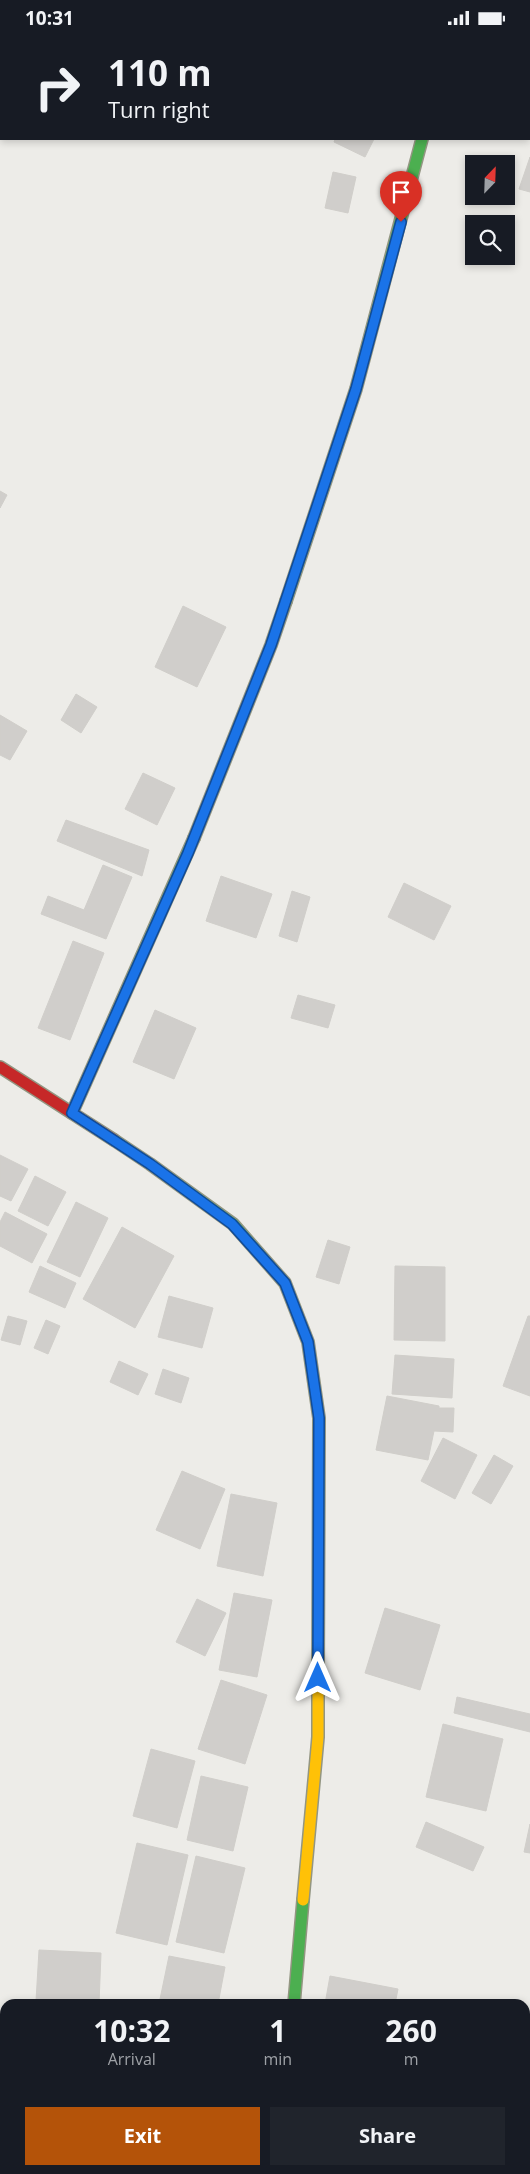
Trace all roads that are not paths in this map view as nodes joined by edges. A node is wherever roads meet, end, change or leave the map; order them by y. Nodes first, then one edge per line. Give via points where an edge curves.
1 (422, 140) edge
2 (0, 1067) edge
3 (72, 1113) junction
4 (294, 1999) edge

1 - 3 main road via 356,389 271,645 188,853
2 - 3 main road
3 - 4 main road via 150,1164 232,1224 285,1283 308,1342 319,1418 318,1737

